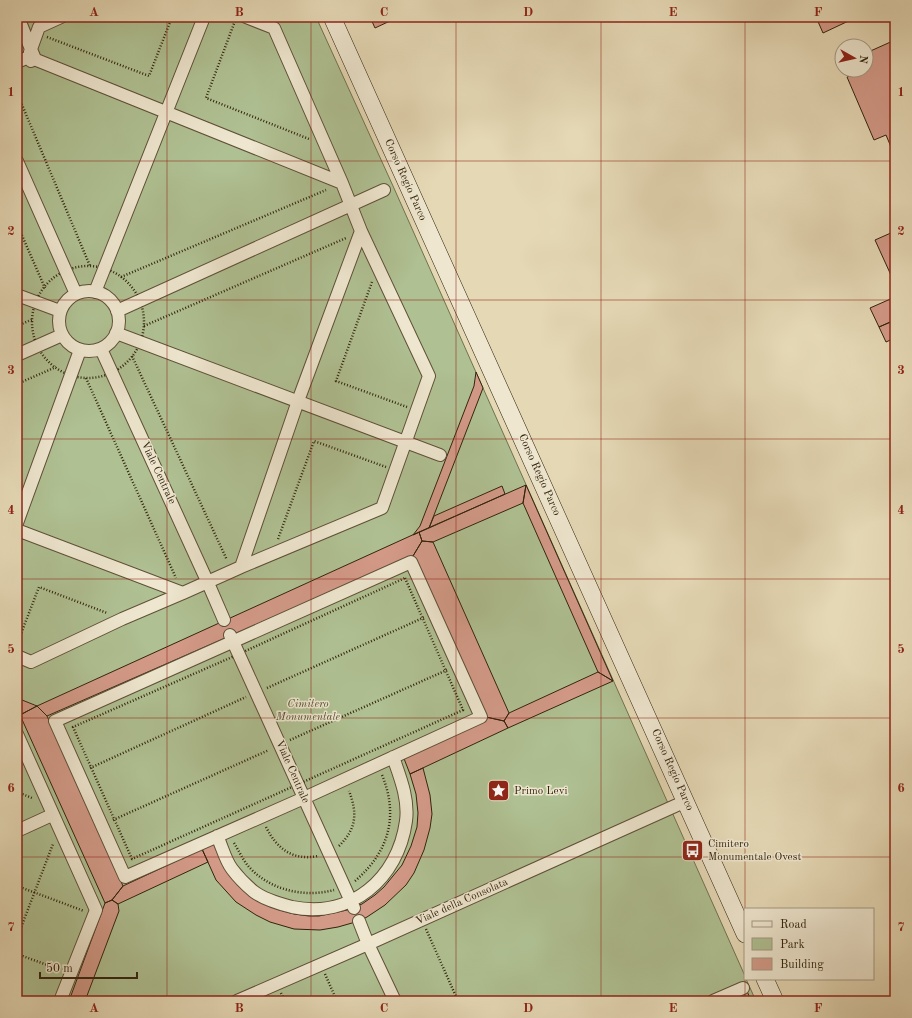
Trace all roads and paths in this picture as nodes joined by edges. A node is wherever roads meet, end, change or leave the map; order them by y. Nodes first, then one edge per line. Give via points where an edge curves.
1 (61, 17) edge
2 (172, 17) edge
3 (204, 17) edge
4 (237, 17) edge
5 (246, 17) edge
6 (332, 17) edge
7 (17, 23) edge
8 (37, 34) junction
9 (32, 55) junction
10 (17, 62) edge
11 (17, 67) edge
12 (17, 93) edge
13 (166, 112) junction
14 (325, 145) junction
15 (17, 161) edge
16 (342, 183) junction
17 (384, 190) dead end
18 (350, 205) junction
19 (17, 224) edge
20 (361, 231) junction
21 (90, 266) junction
22 (378, 266) junction
23 (104, 269) junction
24 (66, 271) junction
25 (121, 277) junction
26 (44, 288) junction
27 (95, 292) junction
28 (76, 294) junction
29 (17, 295) edge
30 (140, 300) junction
31 (36, 302) junction
32 (60, 311) junction
33 (117, 311) junction
34 (33, 319) junction
35 (17, 326) edge
36 (144, 326) junction
37 (116, 333) junction
38 (62, 335) junction
39 (140, 342) junction
40 (38, 346) junction
41 (101, 349) junction
42 (80, 350) junction
43 (17, 355) edge
44 (132, 356) junction
45 (56, 367) junction
46 (112, 373) junction
47 (71, 375) junction
48 (86, 378) junction
49 (17, 385) edge
50 (298, 401) junction
51 (417, 411) junction
52 (406, 442) junction
53 (440, 455) dead end
54 (395, 470) junction
55 (17, 523) edge
56 (17, 530) edge
57 (272, 554) junction
58 (236, 570) junction
59 (208, 583) junction
60 (183, 593) junction
61 (122, 619) junction
62 (224, 620) dead end
63 (232, 638) junction
64 (17, 644) edge
65 (17, 656) edge
66 (17, 734) edge
67 (393, 756) junction
68 (304, 798) junction
69 (686, 801) junction
70 (52, 815) junction
71 (58, 828) junction
72 (17, 832) edge
73 (217, 836) junction
74 (17, 886) edge
75 (34, 893) junction
76 (352, 905) junction
77 (94, 915) junction
78 (421, 920) junction
79 (359, 921) dead end
80 (744, 932) edge
81 (17, 938) edge
82 (368, 944) junction
83 (17, 954) edge
84 (320, 965) junction
85 (71, 973) junction
86 (765, 980) edge
87 (743, 988) dead end
88 (60, 1001) edge
89 (237, 1001) edge
90 (337, 1001) edge
91 (395, 1001) edge
92 (458, 1001) edge
93 (713, 1001) edge
94 (775, 1001) edge

1 - 8 street via 39,27
2 - 8 path via 149,76
3 - 13 street
4 - 14 path via 206,98
5 - 14 street via 274,28
6 - 69 street, Corso Regio Parco
7 - 9 street via 20,22
8 - 9 street
9 - 10 street
9 - 11 street
9 - 13 street
12 - 21 path
13 - 16 street
13 - 23 street
14 - 16 street
15 - 24 street
16 - 18 street
16 - 25 path
17 - 18 street
18 - 20 street
18 - 30 street
19 - 26 path
20 - 22 street
20 - 36 path
20 - 50 street
21 - 23 path
21 - 24 path
22 - 51 street via 429,376
22 - 51 path via 336,381
23 - 25 path
23 - 27 street
24 - 26 path
24 - 28 street
25 - 30 path
26 - 31 path
27 - 28 street
27 - 33 street via 112,302
28 - 32 street via 68,299
29 - 31 street
30 - 33 street
30 - 36 path
31 - 32 street
31 - 34 path
32 - 38 street via 59,326
33 - 37 street via 119,320
34 - 35 path
34 - 40 path
36 - 39 path
37 - 39 street
37 - 41 street
38 - 40 street
38 - 42 street
39 - 44 path
39 - 50 street
40 - 43 street
40 - 45 path
41 - 42 street
41 - 46 street, Viale Centrale
42 - 47 street
44 - 46 path
44 - 58 path
45 - 47 path
45 - 49 path
46 - 48 path
46 - 59 street, Viale Centrale
47 - 48 path
47 - 55 street
48 - 60 path
50 - 52 street
50 - 58 street
51 - 52 street
52 - 53 street
52 - 54 street
54 - 57 street via 382,508
54 - 57 path via 314,441
56 - 60 street
57 - 58 street
58 - 59 street
59 - 60 street
59 - 62 street, Viale Centrale
60 - 61 street
61 - 64 path via 39,587
61 - 65 street via 31,662
63 - 67 street via 410,562 482,717
63 - 68 street, Viale Centrale
63 - 73 street via 55,721 124,877
66 - 70 street
67 - 68 street
67 - 76 street via 404,790 406,820 400,846 374,887
68 - 73 street
68 - 76 street, Viale Centrale
69 - 78 street, Viale della Consolata
69 - 80 street, Corso Regio Parco
70 - 71 street
70 - 72 street
71 - 75 path
71 - 77 street via 96,910
73 - 76 street via 232,869 254,892 280,904 304,909
74 - 75 path
75 - 77 path
75 - 81 path
77 - 85 street
78 - 82 street, Viale della Consolata
78 - 92 path
79 - 82 street
82 - 84 street, Viale della Consolata
82 - 91 street
83 - 85 path
84 - 89 street, Viale della Consolata
84 - 90 path
85 - 88 street
86 - 94 street
87 - 93 street

